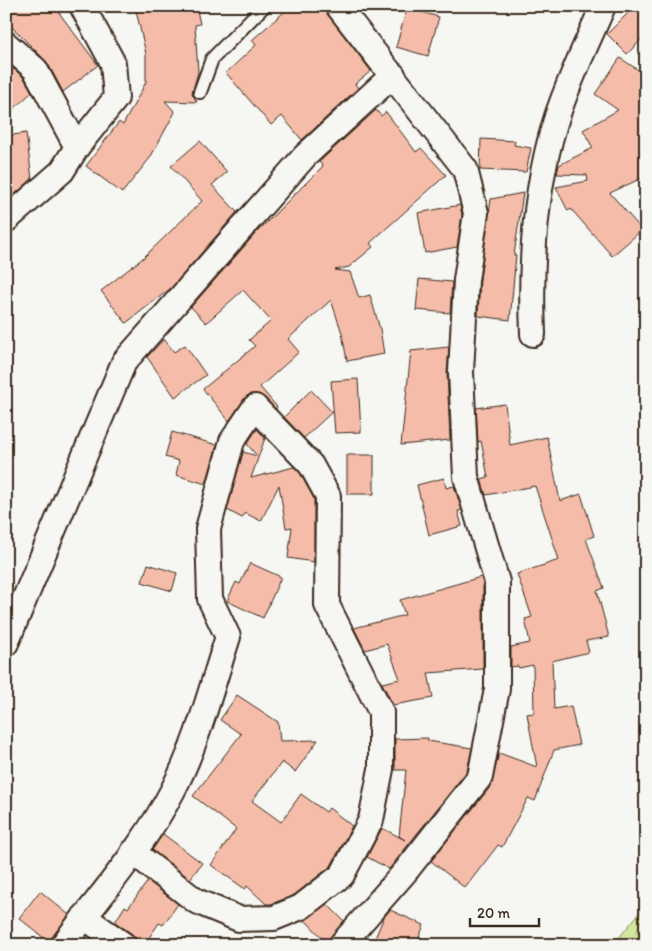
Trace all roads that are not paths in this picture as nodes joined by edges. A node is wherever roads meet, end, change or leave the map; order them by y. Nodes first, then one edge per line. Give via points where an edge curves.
1 (82, 6) edge
2 (264, 6) edge
3 (338, 6) edge
4 (604, 6) edge
5 (6, 44) edge
6 (393, 75) junction
7 (200, 92) dead end
8 (77, 147) junction
9 (6, 220) edge
10 (533, 334) dead end
11 (6, 643) edge
12 (133, 852) junction
13 (84, 917) junction
14 (63, 945) edge
15 (124, 945) edge
16 (341, 945) edge

1 - 8 street via 113,63 116,98
2 - 7 lane via 212,59
3 - 6 street
4 - 10 street via 555,122 537,197 531,280
5 - 8 street via 34,69
6 - 11 street via 305,156 124,362
6 - 16 street via 465,169 476,213 466,280 462,382 466,477 497,582 497,689 480,776 405,872
8 - 9 street via 62,171
12 - 12 street via 196,901 239,919 274,918 301,907 342,875 371,820 380,770 381,712 327,605 328,496 311,465 255,407 232,442 208,529 210,599 228,637 208,695 203,722 173,791
12 - 13 street
13 - 14 street
13 - 15 street

